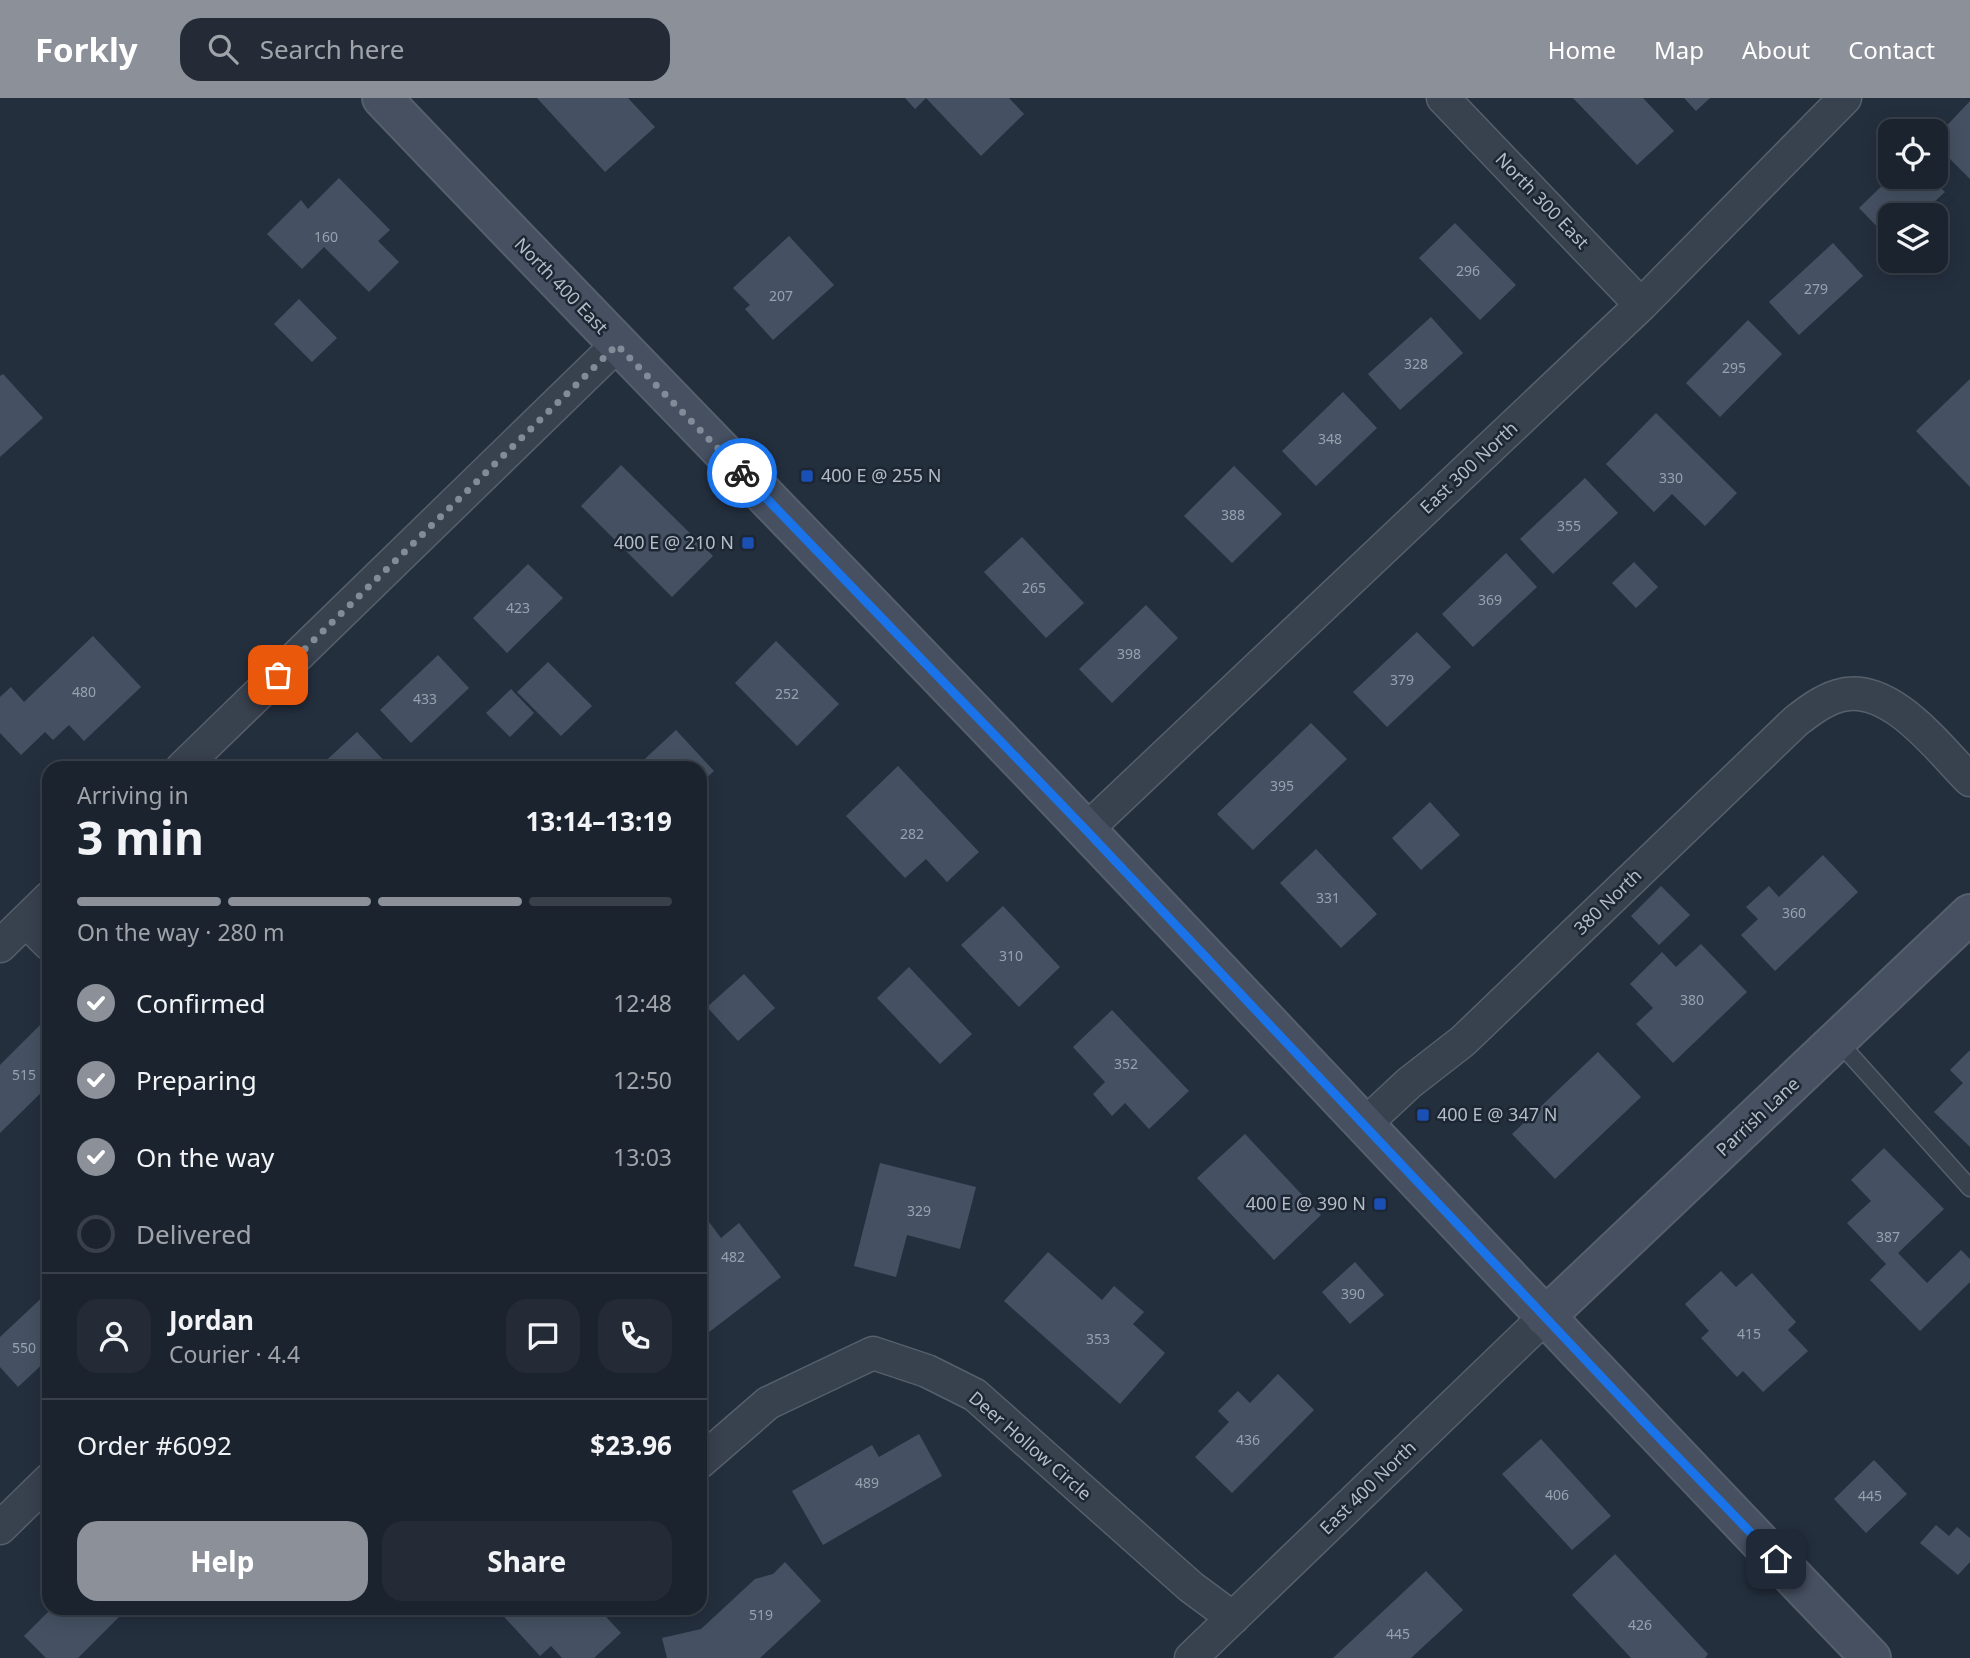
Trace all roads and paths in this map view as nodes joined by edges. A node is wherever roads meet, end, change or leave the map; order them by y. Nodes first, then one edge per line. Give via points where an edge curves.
1 (382, 98) edge
2 (1443, 98) edge
3 (1845, 98) edge
4 (1641, 305) junction
5 (617, 345) junction
6 (189, 761) edge
7 (1970, 780) edge
8 (1086, 830) junction
9 (42, 905) edge
10 (1970, 914) edge
11 (26, 921) junction
12 (42, 937) edge
13 (0, 946) edge
14 (1838, 1041) junction
15 (1364, 1125) junction
16 (1970, 1188) edge
17 (1545, 1317) junction
18 (707, 1456) edge
19 (42, 1486) edge
20 (0, 1528) edge
21 (1233, 1618) junction
22 (1191, 1658) edge
23 (1871, 1658) edge

1 - 5 street, North 400 East
2 - 4 street, North 300 East
3 - 4 street, East 300 North
4 - 8 street, East 300 North
5 - 6 street
5 - 8 street, North 400 East
7 - 15 street, 380 North via 1900,710 1858,694 1825,701 1796,721 1463,1041
8 - 15 street, North 400 East
9 - 11 street
10 - 14 street, Parrish Lane
11 - 12 street
11 - 13 street
14 - 16 lane
14 - 17 street, Parrish Lane
15 - 17 street, North 400 East
17 - 21 street, East 400 North
17 - 23 street, North 400 East
18 - 21 street, Deer Hollow Circle via 768,1403 873,1353 927,1371 975,1395 1191,1587
19 - 20 street
21 - 22 street, East 400 North

